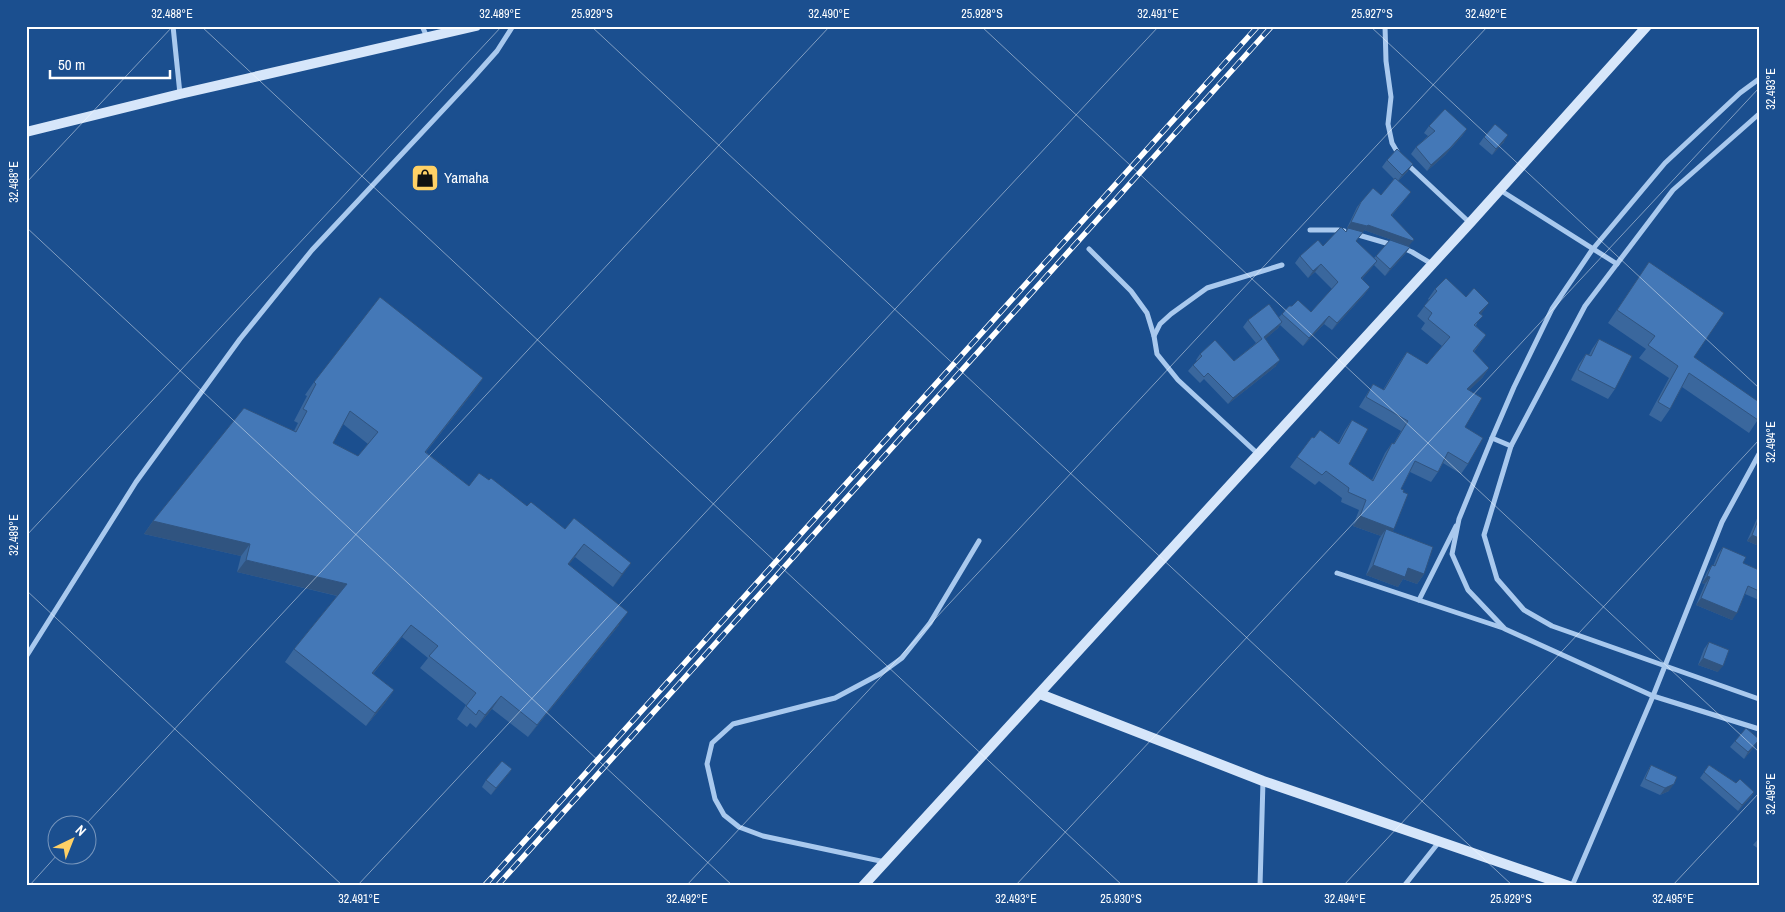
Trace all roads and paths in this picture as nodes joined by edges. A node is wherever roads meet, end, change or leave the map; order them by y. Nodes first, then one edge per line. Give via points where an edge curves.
1 (173, 26) edge
2 (422, 26) edge
3 (476, 26) edge
4 (514, 26) edge
5 (1385, 26) edge
6 (1647, 26) edge
7 (428, 38) junction
8 (1759, 79) edge
9 (180, 94) junction
10 (1759, 114) edge
11 (26, 132) edge
12 (1500, 190) junction
13 (1470, 223) junction
14 (1310, 230) dead end
15 (1088, 249) dead end
16 (1592, 250) junction
17 (1432, 264) junction
18 (1616, 264) junction
19 (1282, 265) dead end
20 (1154, 336) junction
21 (1492, 438) junction
22 (1511, 446) junction
23 (1759, 454) edge
24 (1258, 455) junction
25 (1459, 519) junction
26 (979, 541) dead end
27 (1337, 573) dead end
28 (1419, 600) junction
29 (1505, 629) junction
30 (26, 657) edge
31 (1665, 666) junction
32 (1040, 694) junction
33 (1653, 696) junction
34 (1759, 699) edge
35 (1759, 728) edge
36 (1263, 781) junction
37 (1439, 842) junction
38 (885, 862) junction
39 (863, 886) edge
40 (1260, 886) edge
41 (1404, 886) edge
42 (1570, 886) edge

1 - 9 street
2 - 7 street
3 - 7 street
4 - 30 street via 472,79 312,250 240,339 136,482
5 - 13 street via 1391,97 1388,124 1392,143 1401,158
6 - 12 street
7 - 9 street
8 - 16 street via 1665,163
9 - 11 street
10 - 18 street via 1673,190
12 - 13 street
12 - 16 street
13 - 17 street
14 - 17 street via 1338,230 1386,242
15 - 20 street via 1131,291 1147,313
16 - 18 street
16 - 21 street via 1552,309
17 - 24 street
18 - 22 street via 1585,306
19 - 20 street via 1207,288 1171,314 1160,324
20 - 24 street via 1157,354 1178,380
21 - 22 street
21 - 25 street
22 - 31 street via 1484,535 1497,579 1524,610 1552,626
23 - 31 street via 1722,522
24 - 32 street
25 - 28 street
25 - 29 street via 1452,554 1468,590
26 - 38 street via 930,623 902,658 835,698 733,724 712,743 707,764 716,799 724,815 739,827 763,836
27 - 28 street
28 - 29 street
29 - 33 street
31 - 33 street
31 - 34 street
32 - 36 street
32 - 38 street
33 - 35 street
33 - 42 street
36 - 37 street
36 - 40 street
37 - 41 street
37 - 42 street
38 - 39 street

